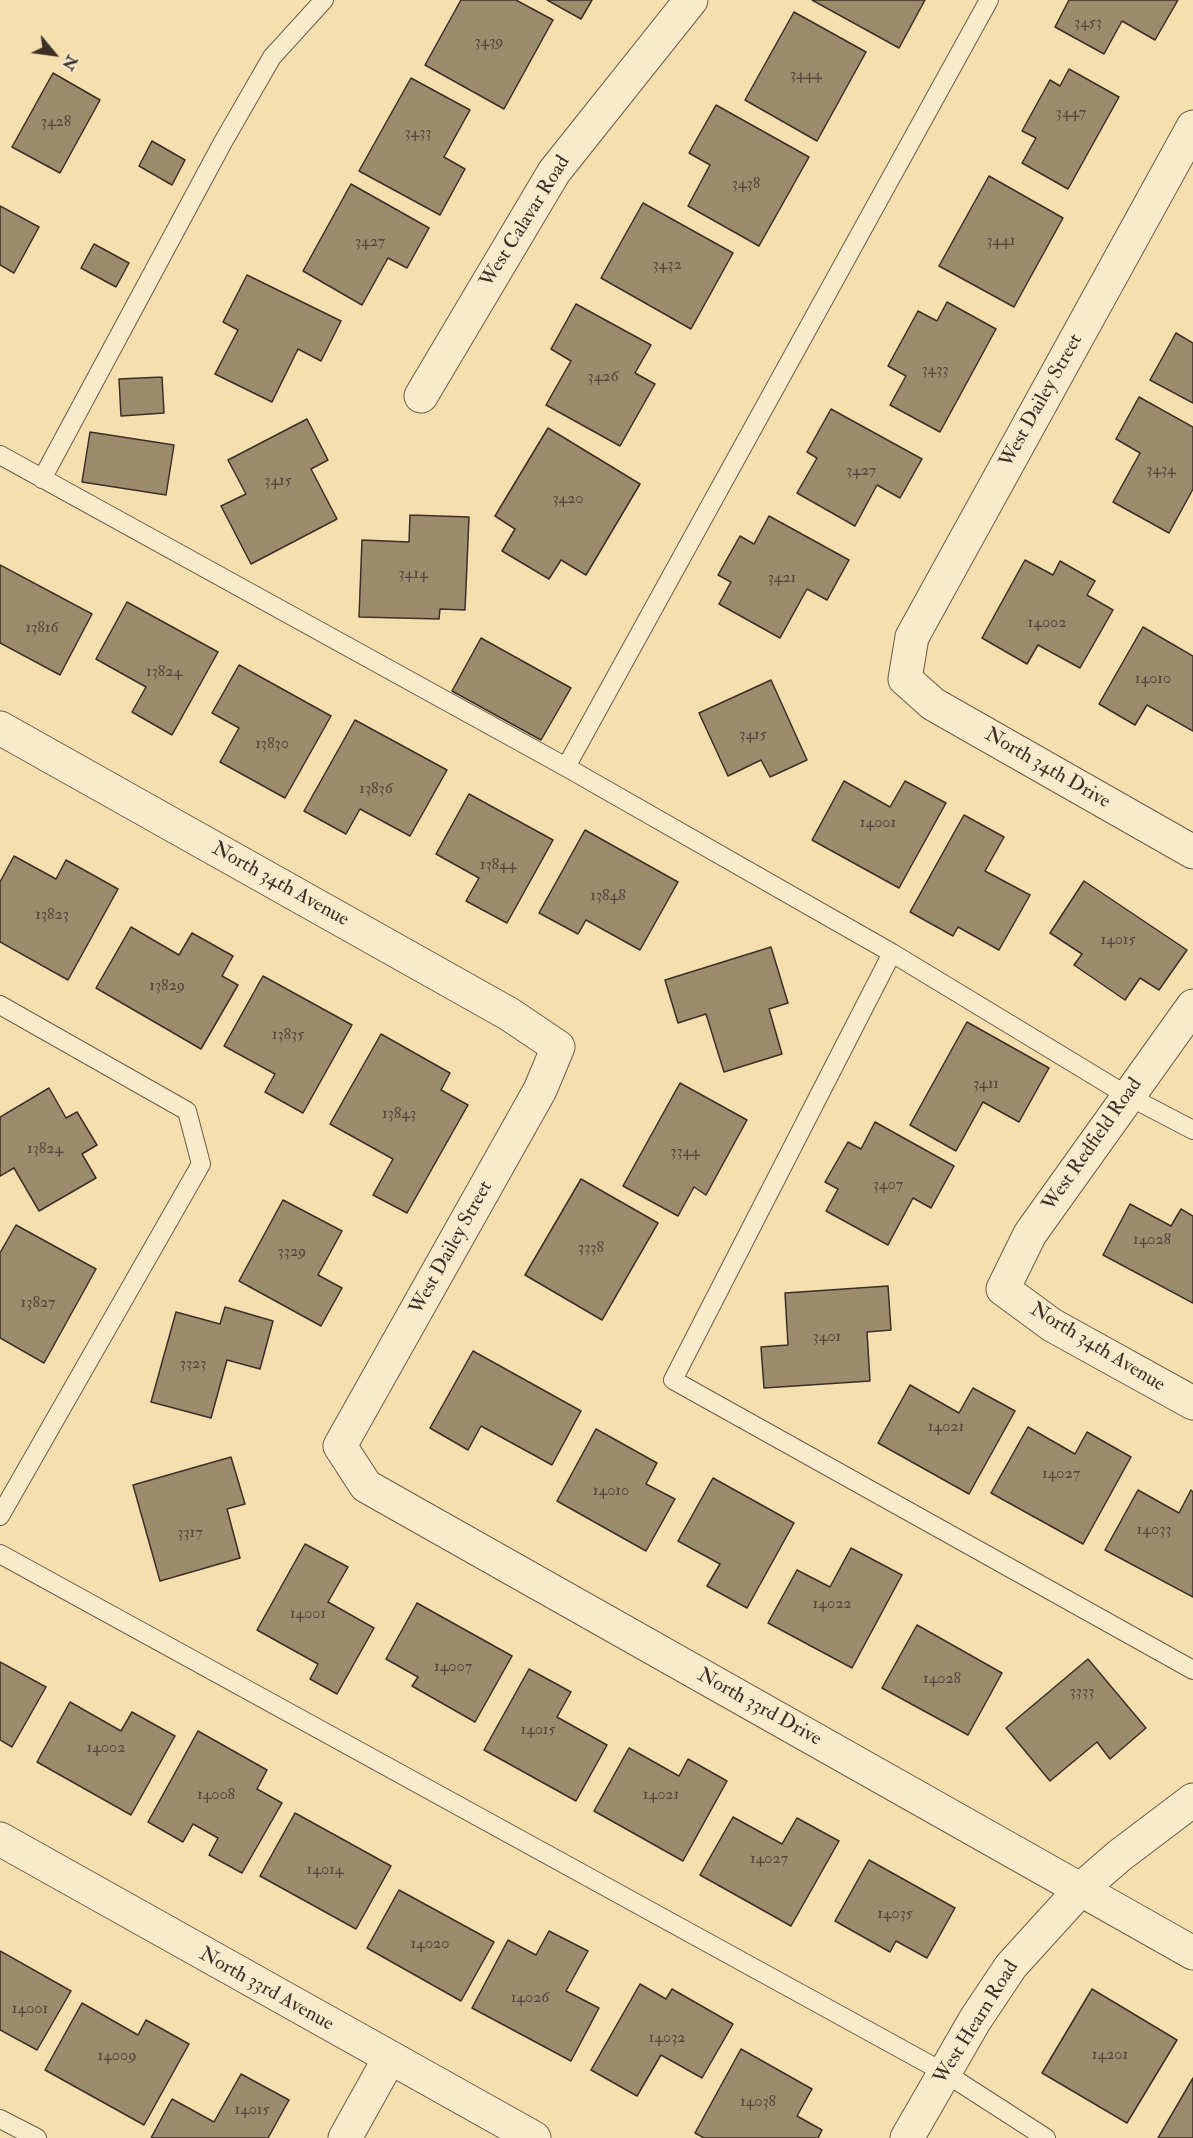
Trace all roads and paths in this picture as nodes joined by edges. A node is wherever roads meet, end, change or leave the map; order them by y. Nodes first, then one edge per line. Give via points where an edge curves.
1 (324, 0) edge
2 (691, 0) edge
3 (989, 0) edge
4 (1193, 127) edge
5 (421, 396) dead end
6 (0, 454) edge
7 (42, 479) junction
8 (905, 679) joint
9 (0, 728) edge
10 (566, 767) junction
11 (1193, 852) edge
12 (892, 953) junction
13 (0, 1005) edge
14 (1193, 1006) edge
15 (558, 1047) joint
16 (1128, 1096) junction
17 (1193, 1130) edge
18 (1003, 1289) joint
19 (1193, 1403) edge
20 (340, 1446) joint
21 (0, 1516) edge
22 (0, 1554) edge
23 (1193, 1670) edge
24 (1193, 1800) edge
25 (0, 1839) edge
26 (1081, 1888) junction
27 (1193, 1953) edge
28 (389, 2059) junction
29 (945, 2073) junction
30 (0, 2119) edge
31 (37, 2138) edge
32 (345, 2138) edge
33 (534, 2138) edge
34 (907, 2138) edge
35 (1046, 2138) edge

1 - 7 lane via 272,57
2 - 5 street, West Calavar Road via 554,172
3 - 10 lane
4 - 8 street, West Dailey Street via 912,637
6 - 7 lane
7 - 10 lane
8 - 11 street, North 34th Drive via 933,704
9 - 15 street, North 34th Avenue via 509,1014
10 - 12 lane
12 - 16 lane
12 - 23 lane via 673,1380
13 - 21 lane via 187,1111 201,1164
14 - 16 street, West Redfield Road
15 - 20 street, West Dailey Street via 540,1090
16 - 17 lane
16 - 18 street, West Redfield Road via 1030,1234
18 - 19 street, North 34th Avenue via 1052,1325
20 - 26 street, North 33rd Drive via 366,1486
22 - 29 lane
24 - 26 street, West Hearn Road
25 - 28 street, North 33rd Avenue
26 - 27 street, North 33rd Drive
26 - 29 street, West Hearn Road via 1011,1966
28 - 32 street
28 - 33 street, North 33rd Avenue
29 - 34 street, West Hearn Road
29 - 35 lane
30 - 31 lane

